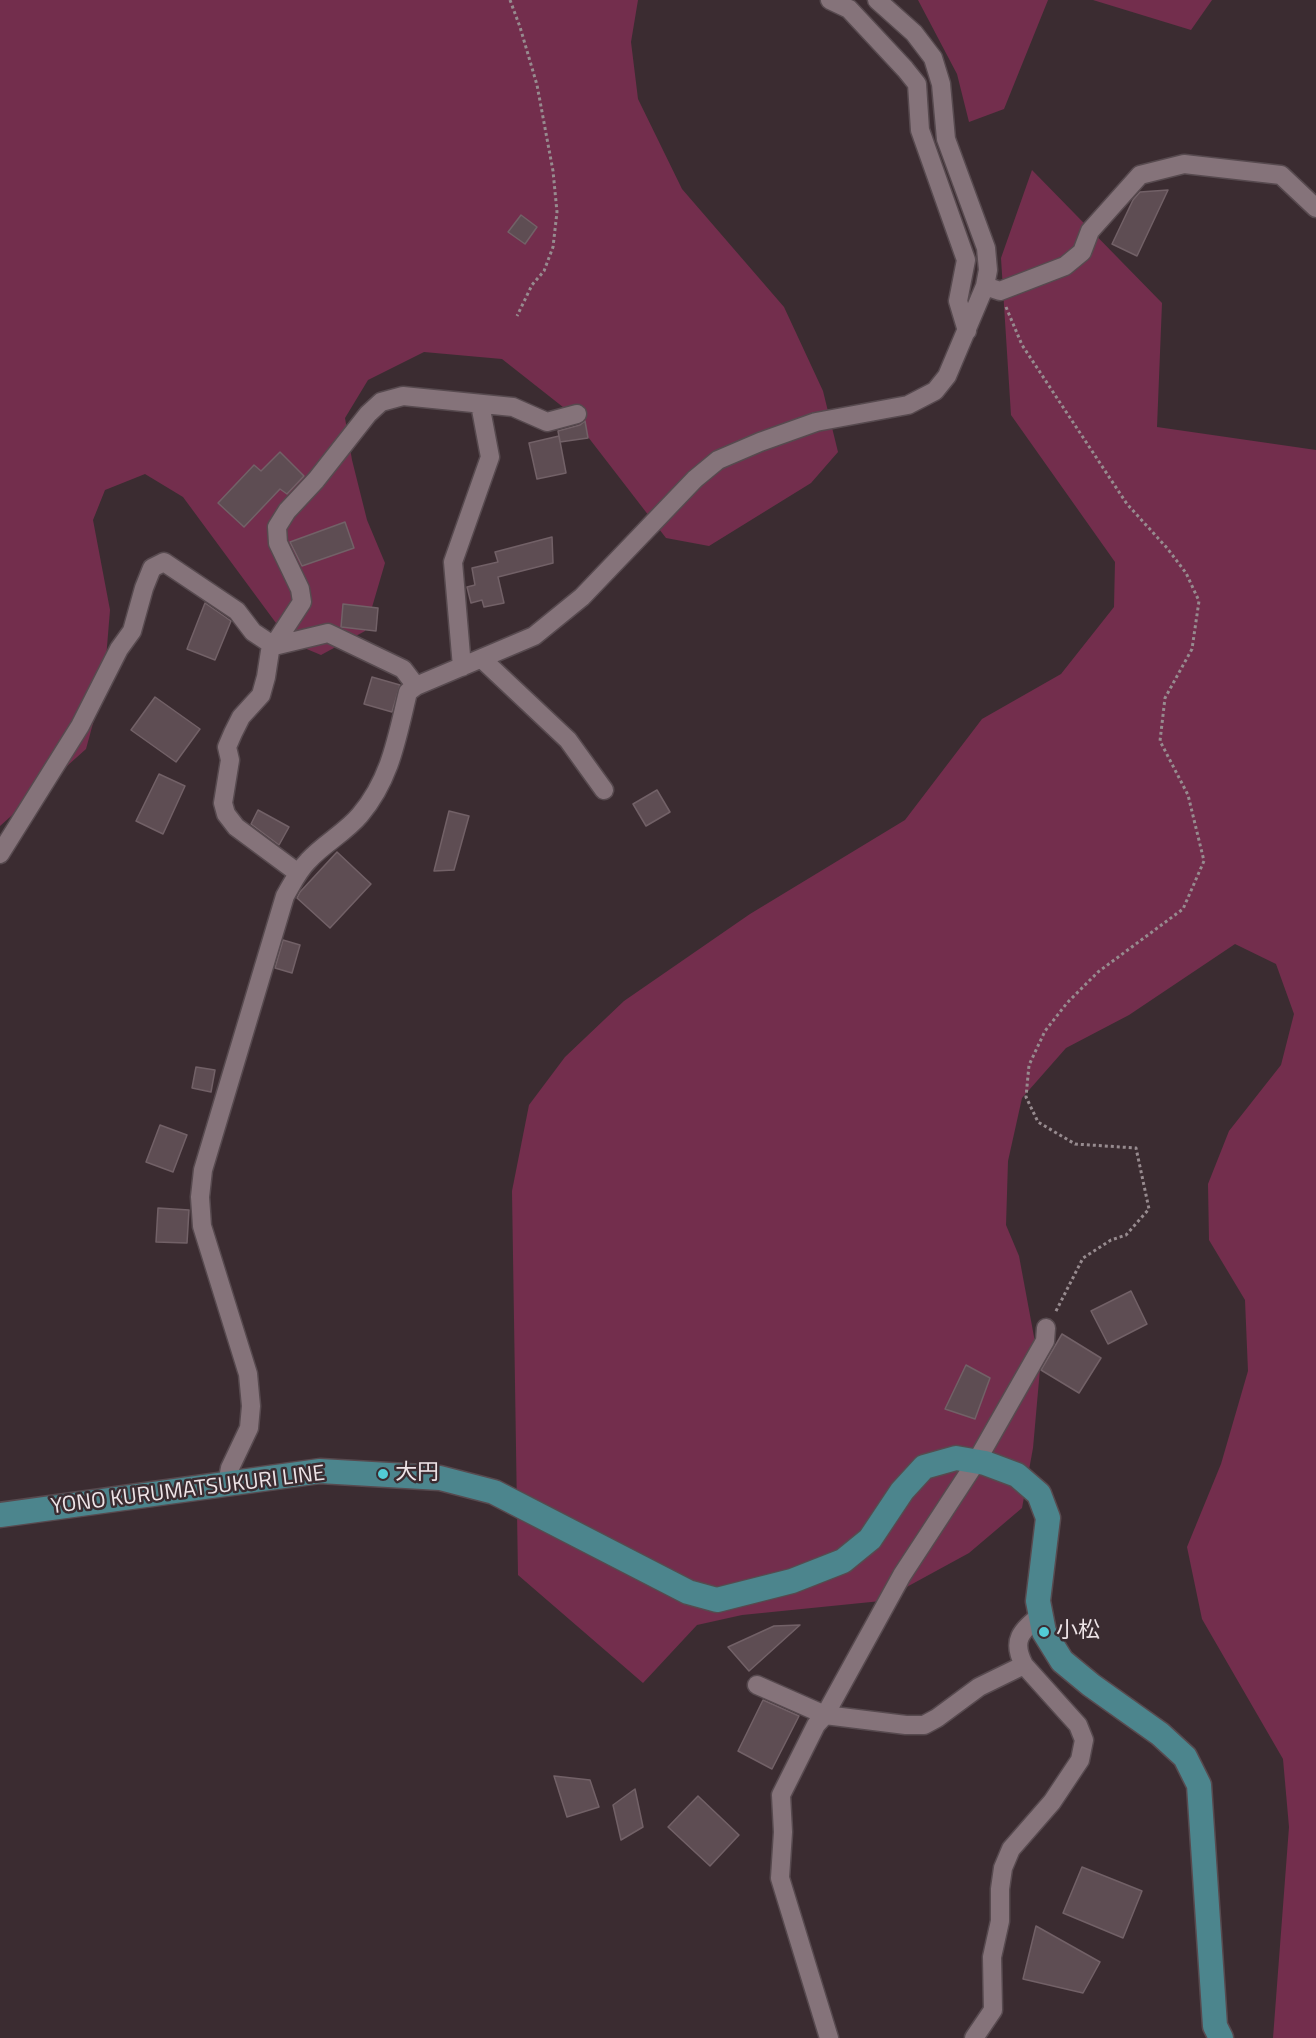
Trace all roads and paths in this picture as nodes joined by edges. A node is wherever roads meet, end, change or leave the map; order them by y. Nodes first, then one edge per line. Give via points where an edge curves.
1 (510, 0) edge
2 (830, 0) edge
3 (877, 0) edge
4 (1316, 208) edge
5 (992, 288) junction
6 (517, 316) dead end
7 (967, 331) junction
8 (480, 404) junction
9 (577, 414) dead end
10 (274, 646) junction
11 (482, 659) junction
12 (462, 667) junction
13 (416, 686) junction
14 (604, 790) dead end
15 (0, 854) edge
16 (298, 873) junction
17 (1046, 1328) joint
18 (976, 1462) junction
19 (227, 1484) junction
20 (0, 1515) edge
21 (1041, 1615) junction
22 (1024, 1665) junction
23 (757, 1685) dead end
24 (825, 1715) junction
25 (829, 2038) edge
26 (974, 2038) edge
27 (1221, 2038) edge

1 - 6 path via 537,85 554,171 557,212 553,247 544,271 532,285
2 - 7 street via 849,9 917,84 920,130 966,260 957,302
3 - 5 street via 914,33 933,58 941,84 946,139 986,248
4 - 5 street via 1281,175 1184,164 1140,175 1090,231 1082,252 1065,266
5 - 7 street
5 - 17 path via 1022,345 1127,504 1186,573 1199,601 1192,649 1166,698 1160,741 1188,795 1204,861 1183,909 1098,972 1045,1031 1029,1065 1026,1097 1038,1122 1075,1144 1136,1148 1149,1209 1126,1234 1083,1258
7 - 11 street via 947,376 926,396 908,405 816,422 718,460 582,597 534,636
8 - 9 street via 513,408 547,422
8 - 10 street via 403,396 381,402 286,511 277,527 278,543 302,602
8 - 12 street via 490,458 453,562
10 - 13 street via 328,633 403,669
10 - 15 street via 253,632 237,611 184,574 164,562 152,568 132,631 80,726
10 - 16 street via 261,695 241,717 227,747 230,760 223,803 236,827
11 - 12 street
11 - 14 street via 568,740
12 - 13 street
13 - 16 street via 408,692 388,770 375,794 359,817
16 - 19 street via 285,896 203,1170 202,1226 248,1374 251,1406 249,1428 230,1467
17 - 18 street via 1045,1341
18 - 19 main road, YONO KURUMATSUKURI LINE via 956,1458 924,1467 902,1491 870,1539 843,1561 792,1581 717,1600 688,1592 494,1492 440,1478 320,1471
18 - 21 main road, YONO KURUMATSUKURI LINE via 1017,1475 1039,1494 1048,1518 1038,1601
18 - 24 street via 902,1575
19 - 20 main road, YONO KURUMATSUKURI LINE
21 - 22 street via 1025,1628 1018,1641 1018,1654
21 - 27 main road, YONO KURUMATSUKURI LINE via 1044,1632 1062,1661 1160,1734 1185,1757 1199,1785 1215,2026
22 - 24 street via 979,1687 924,1725
22 - 26 street via 1078,1725 1084,1740 1080,1760 1052,1802 1011,1849 1003,1868 1000,1921 992,1957 993,2010
23 - 24 street
24 - 25 street via 816,1725 781,1795 780,1878

